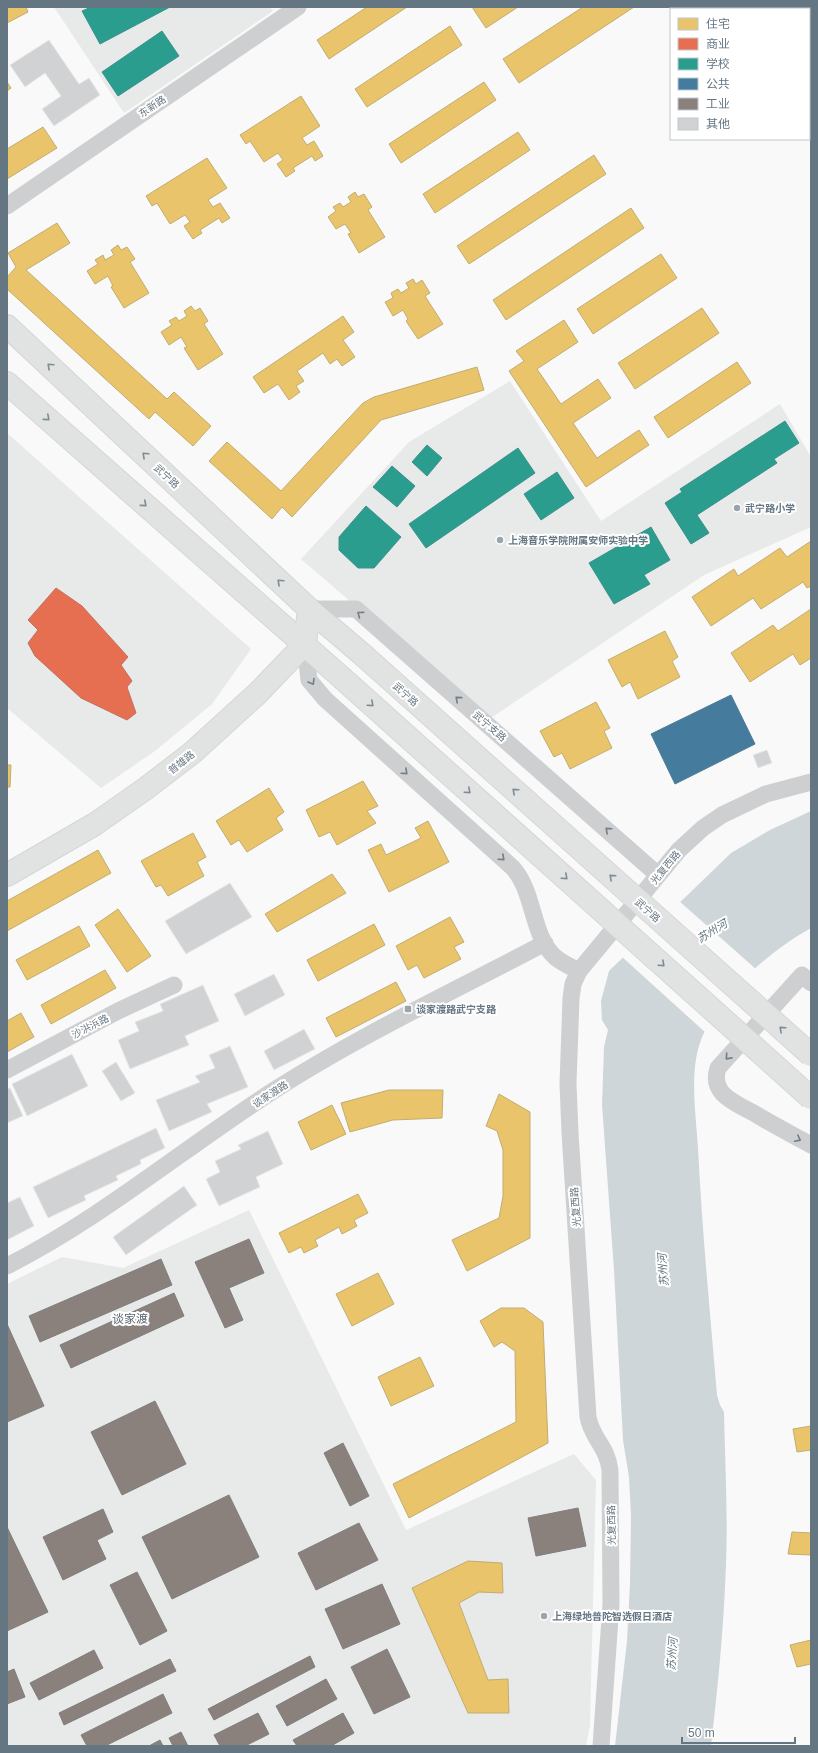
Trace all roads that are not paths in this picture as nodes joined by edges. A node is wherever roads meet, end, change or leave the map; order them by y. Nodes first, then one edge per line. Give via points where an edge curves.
1 (298, 7) edge
2 (7, 206) edge
3 (7, 326) edge
4 (7, 383) edge
5 (309, 609) junction
6 (305, 644) junction
7 (811, 782) edge
8 (7, 875) edge
9 (658, 875) junction
10 (545, 943) junction
11 (579, 971) junction
12 (811, 983) edge
13 (174, 985) dead end
14 (811, 1055) edge
15 (7, 1070) edge
16 (811, 1098) edge
17 (811, 1145) edge
18 (7, 1266) edge
19 (601, 1746) edge

1 - 2 street, 东新路
5 -> 3 main road, 武宁路
4 -> 6 main road
5 - 6 main road
9 -> 5 street, 武宁支路 via 356,610
14 -> 5 main road, 武宁路, bridge
6 - 8 main road, 普雄路 via 258,693 192,753 95,824
6 -> 10 street via 309,680 325,699 518,874
6 -> 16 main road, bridge
7 - 9 street, 光复西路 via 766,794 712,821 679,850
9 - 11 street, 光复西路
10 - 11 street via 554,956
10 - 18 street, 谈家渡路 via 311,1068 230,1120 92,1217
11 - 19 street, 光复西路 via 573,984 569,1016 570,1133 588,1416 590,1427 609,1458 610,1470 611,1604
12 -> 17 street via 802,975 718,1068 716,1078 721,1091 733,1103
13 - 15 street, 沙洪浜路

